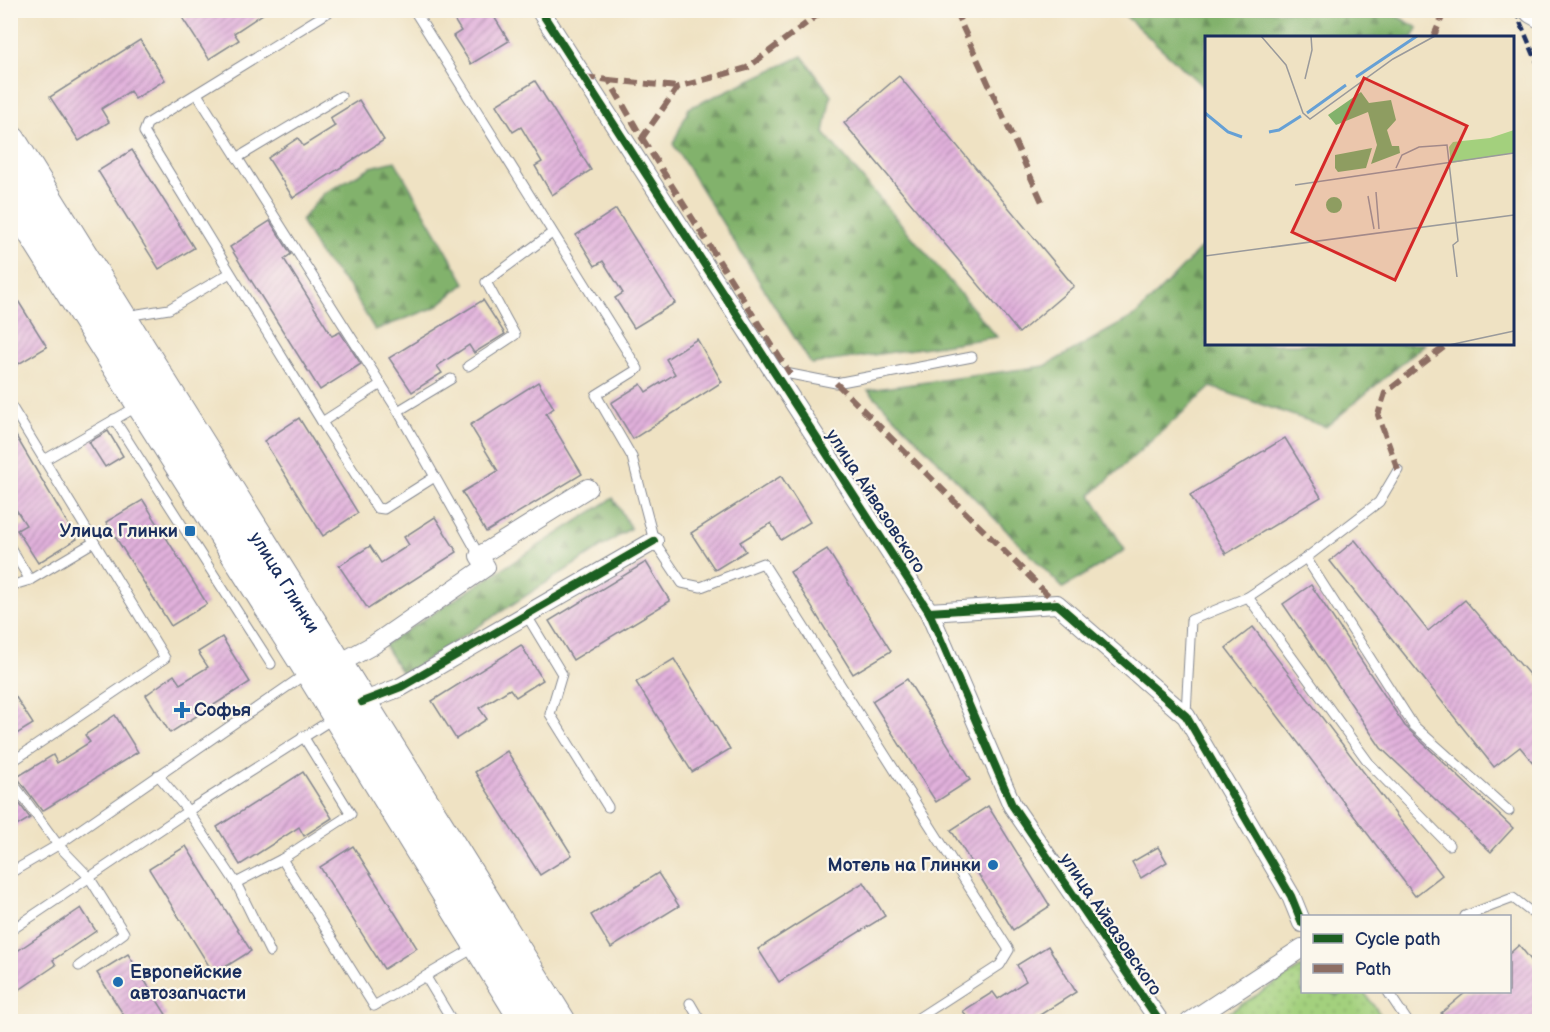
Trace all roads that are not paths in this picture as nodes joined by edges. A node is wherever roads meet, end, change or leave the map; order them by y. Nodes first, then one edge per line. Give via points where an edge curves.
1 (332, 10) edge
2 (414, 10) edge
3 (540, 10) edge
4 (1533, 10) edge
5 (1539, 14) edge
6 (197, 94) junction
7 (341, 96) dead end
8 (10, 142) edge
9 (237, 158) junction
10 (13, 204) edge
11 (552, 233) junction
12 (230, 273) junction
13 (120, 317) junction
14 (972, 357) dead end
15 (468, 366) dead end
16 (775, 371) junction
17 (451, 379) dead end
18 (381, 384) junction
19 (154, 396) junction
20 (10, 404) edge
21 (398, 411) junction
22 (114, 419) junction
23 (322, 423) junction
24 (46, 459) junction
25 (1398, 470) dead end
26 (433, 478) junction
27 (588, 488) dead end
28 (654, 541) junction
29 (94, 542) junction
30 (10, 547) edge
31 (1306, 558) junction
32 (482, 561) junction
33 (30, 580) junction
34 (10, 586) edge
35 (1248, 597) junction
36 (929, 612) junction
37 (527, 616) junction
38 (271, 664) dead end
39 (325, 667) junction
40 (350, 709) junction
41 (1186, 716) junction
42 (303, 736) junction
43 (10, 763) edge
44 (158, 775) junction
45 (10, 779) edge
46 (608, 807) dead end
47 (188, 811) junction
48 (1509, 812) dead end
49 (1449, 844) dead end
50 (58, 845) junction
51 (282, 859) junction
52 (10, 873) edge
53 (89, 877) junction
54 (236, 883) junction
55 (1468, 915) edge
56 (1539, 919) edge
57 (1301, 921) edge
58 (10, 931) edge
59 (481, 944) junction
60 (1301, 949) edge
61 (270, 952) dead end
62 (79, 966) dead end
63 (426, 977) junction
64 (1389, 993) edge
65 (690, 1003) dead end
66 (453, 1022) edge
67 (528, 1022) edge
68 (559, 1022) edge
69 (701, 1022) edge
70 (912, 1022) edge
71 (1160, 1022) edge
72 (1189, 1022) edge
73 (1408, 1022) edge

1 - 6 lane
2 - 11 lane
3 - 16 street, улица Айвазовского
4 - 5 main road
6 - 9 lane
6 - 12 lane via 147,124 144,132
7 - 9 lane
8 - 13 highway, улица Глинки
9 - 18 lane
10 - 19 highway, улица Глинки
11 - 15 lane via 486,282 515,336
11 - 28 lane via 638,369 596,395 632,457
12 - 13 lane via 170,309
12 - 23 lane
13 - 19 highway, улица Глинки
14 - 16 lane via 836,383
16 - 36 street, улица Айвазовского
17 - 21 lane
18 - 21 lane
18 - 23 lane
19 - 22 lane
19 - 39 highway, улица Глинки
20 - 24 lane
21 - 26 lane
22 - 24 lane
22 - 38 lane
23 - 26 lane via 376,508 384,509
24 - 29 lane
25 - 31 lane via 1379,502
26 - 32 lane
27 - 32 street
28 - 37 street
28 - 70 lane via 682,583 701,587 763,563 1009,950 1000,965
29 - 33 lane
29 - 43 lane via 165,658
30 - 33 lane
31 - 35 lane
31 - 48 lane via 1413,725
32 - 39 street via 373,645
33 - 34 lane
35 - 41 lane via 1191,620
35 - 49 lane via 1369,763
36 - 41 street via 1057,604
36 - 71 street, улица Айвазовского via 1012,805
37 - 40 street via 401,687
37 - 46 lane via 562,674 550,714
39 - 40 highway, улица Глинки
39 - 44 lane
40 - 42 lane
40 - 59 highway, улица Глинки
40 - 68 highway, улица Глинки
41 - 57 street via 1291,896
42 - 47 lane
42 - 51 lane via 351,814
44 - 47 lane
44 - 50 lane
45 - 50 lane
47 - 53 lane
47 - 54 lane
50 - 52 lane
50 - 53 lane
51 - 54 lane
51 - 63 lane via 374,1006
53 - 58 lane
53 - 62 lane via 124,933
54 - 61 lane
55 - 56 lane via 1513,898
59 - 63 lane
59 - 67 highway, улица Глинки
60 - 72 street
63 - 66 lane
64 - 73 lane
65 - 69 lane

